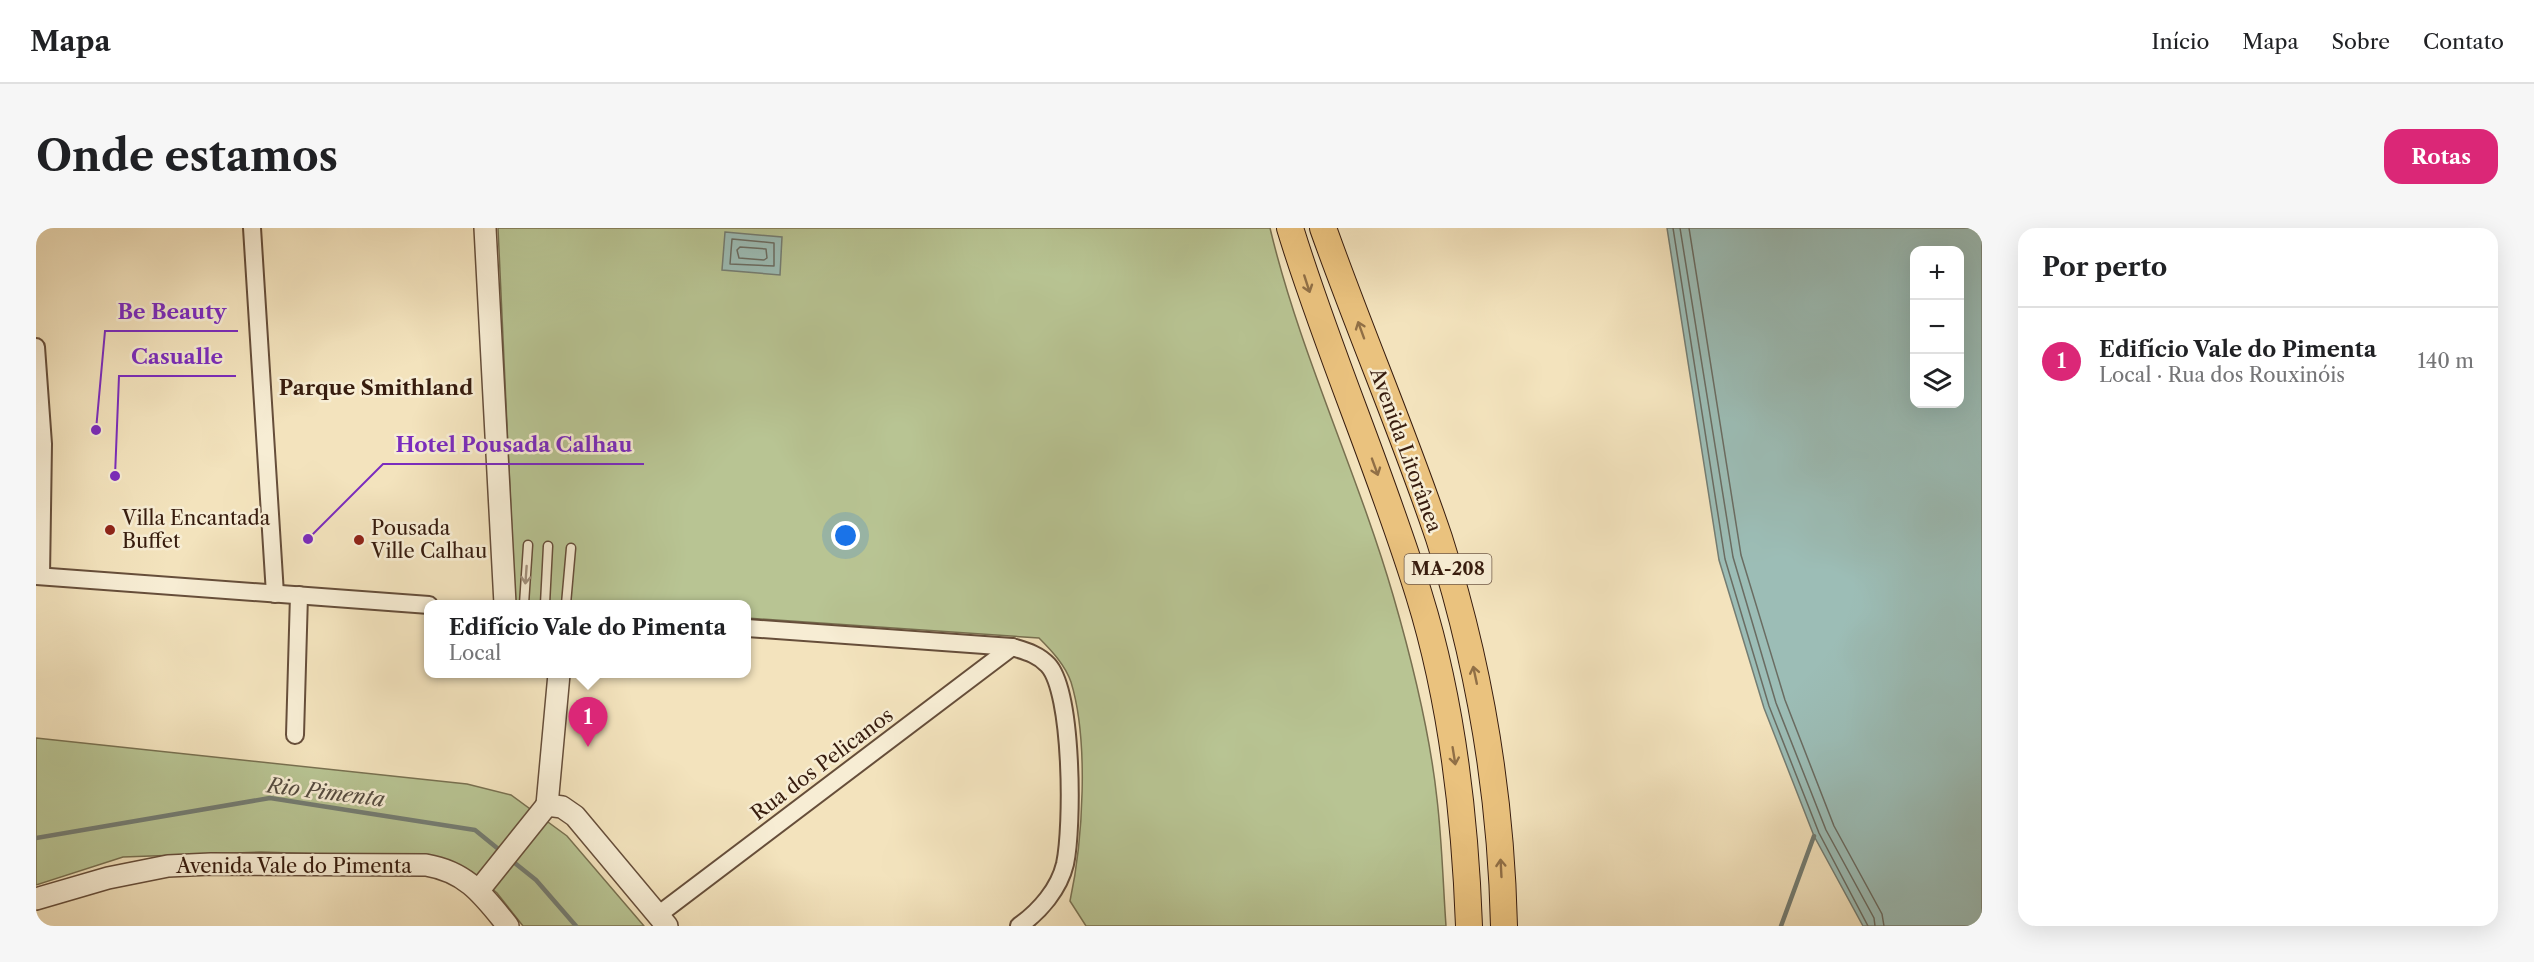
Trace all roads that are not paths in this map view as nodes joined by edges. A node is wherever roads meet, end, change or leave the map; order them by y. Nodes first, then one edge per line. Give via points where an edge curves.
1 (252, 228) edge
2 (485, 228) edge
3 (1290, 228) edge
4 (1323, 231) edge
5 (36, 347) edge
6 (528, 545) dead end
7 (548, 546) dead end
8 (571, 548) dead end
9 (38, 576) edge
10 (275, 594) junction
11 (299, 596) junction
12 (505, 600) edge
13 (524, 600) edge
14 (545, 600) edge
15 (566, 600) edge
16 (424, 605) edge
17 (751, 628) edge
18 (1012, 647) junction
19 (559, 678) edge
20 (296, 735) dead end
21 (547, 806) junction
22 (485, 882) junction
23 (36, 899) edge
24 (662, 921) edge
25 (508, 926) edge
26 (1019, 926) edge
27 (1469, 926) edge
28 (1504, 926) edge

1 - 10 street
2 - 12 street
3 -> 27 main road, Avenida Litorânea / MA-208 via 1396,523 1426,619 1456,768
28 -> 4 main road, Avenida Litorânea / MA-208 via 1494,790 1465,629 1438,537
5 - 9 street via 43,444
6 -> 13 lane
7 - 14 lane
8 - 15 lane
9 - 10 street
10 - 11 street
11 - 16 street
11 - 20 street
17 - 18 street
18 - 24 street, Rua dos Pelicanos
18 - 26 street via 1035,654 1049,666 1060,685 1069,764 1065,864 1050,895
19 - 21 street
21 - 22 street
21 - 24 street via 562,807 575,816
22 - 23 street, Avenida Vale do Pimenta via 426,865 211,864 139,871
22 - 25 street, Avenida Vale do Pimenta

